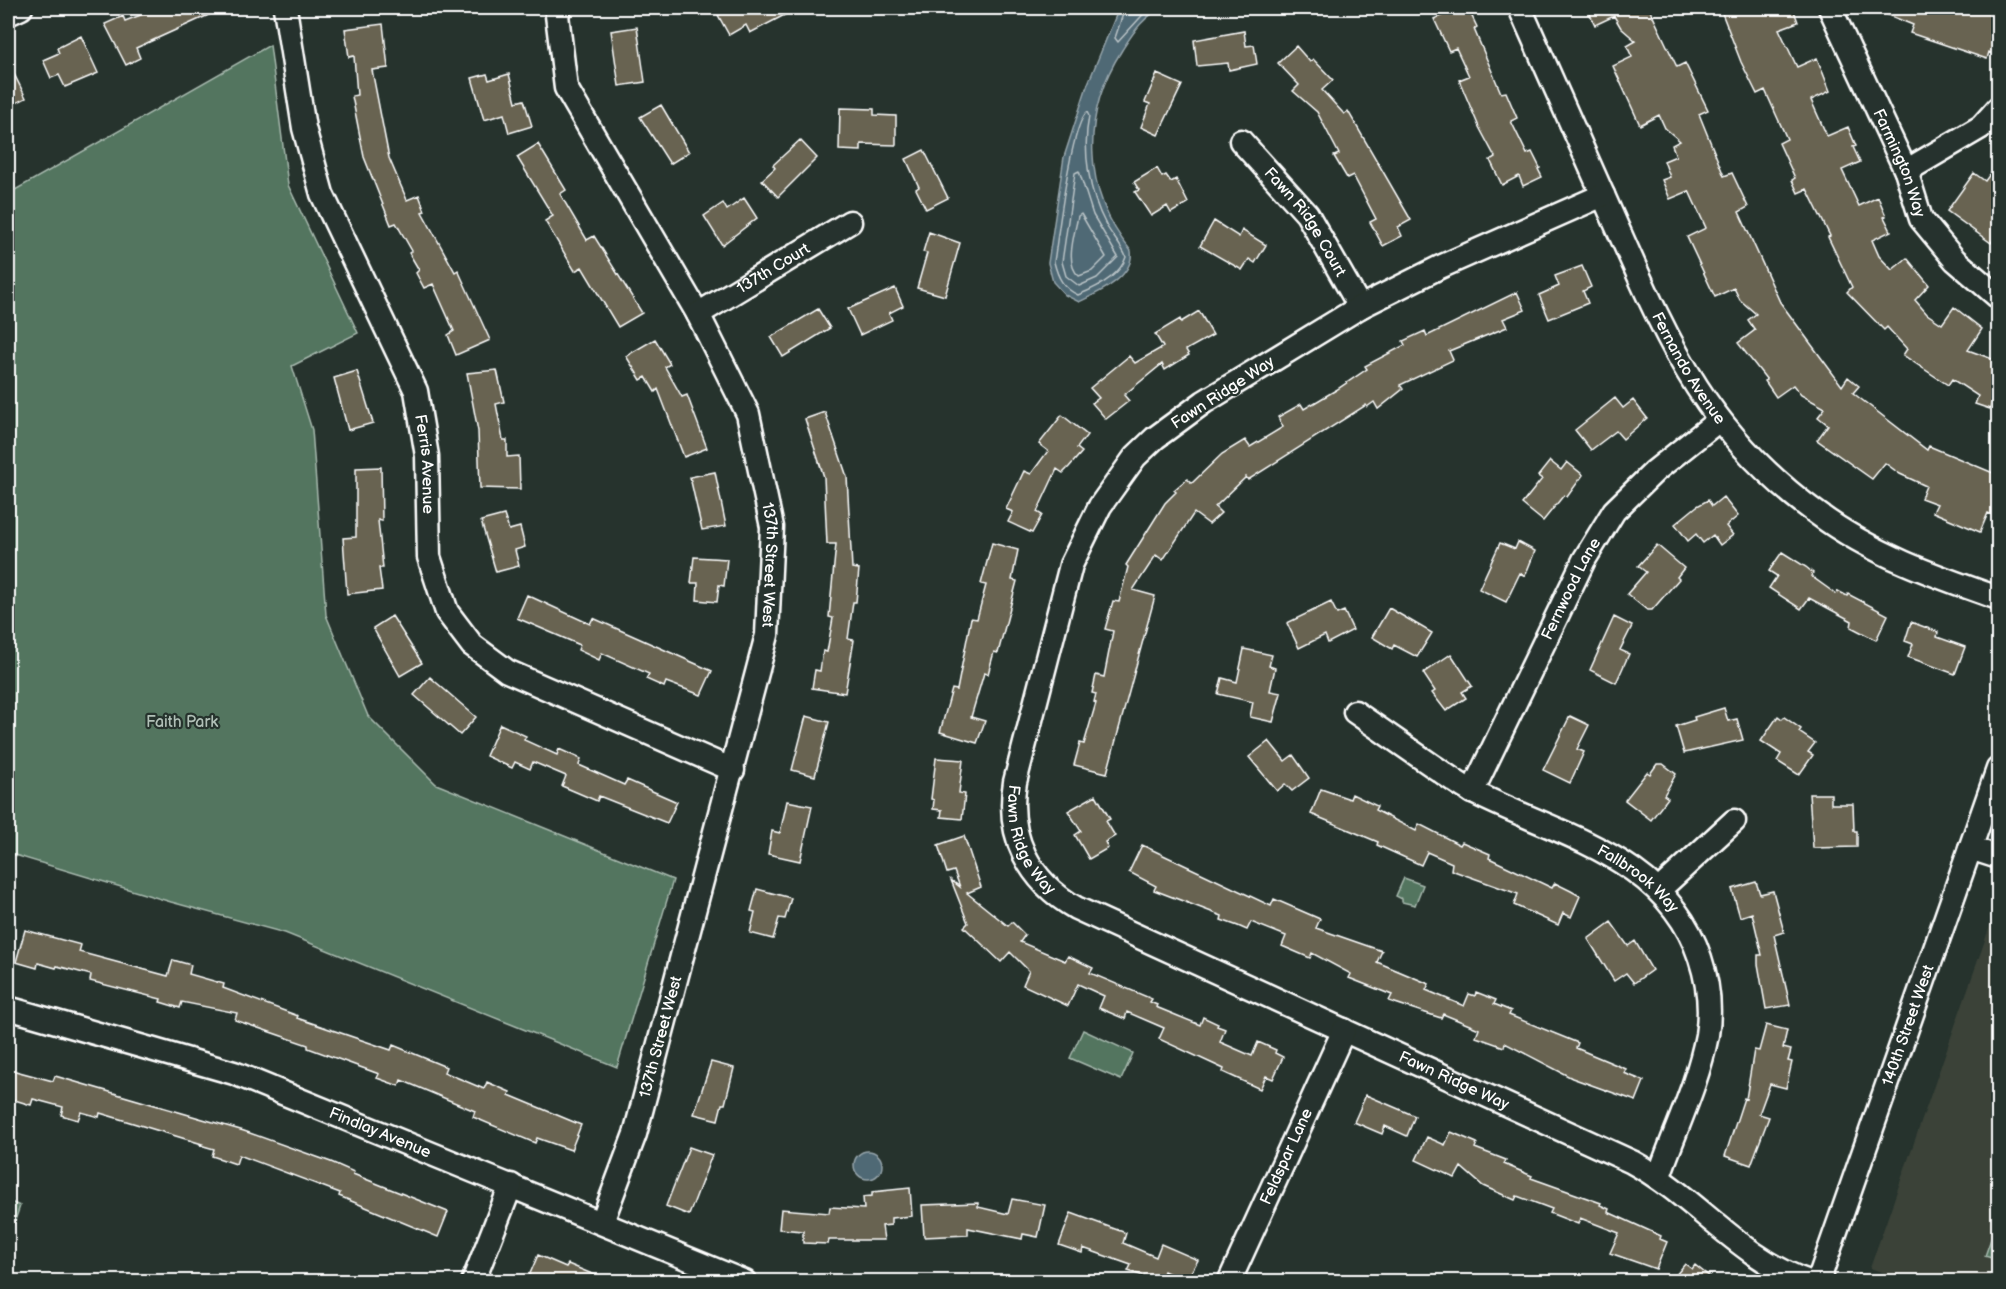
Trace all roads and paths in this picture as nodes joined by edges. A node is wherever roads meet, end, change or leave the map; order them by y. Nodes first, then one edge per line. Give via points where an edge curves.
1 (21, 8) edge
2 (285, 8) edge
3 (560, 8) edge
4 (1521, 8) edge
5 (1830, 8) edge
6 (8, 14) edge
7 (1998, 108) edge
8 (1241, 141) dead end
9 (1906, 171) junction
10 (1603, 195) junction
11 (850, 222) dead end
12 (1998, 297) edge
13 (1360, 307) junction
14 (698, 314) junction
15 (1719, 420) junction
16 (1998, 598) edge
17 (1355, 712) dead end
18 (733, 770) junction
19 (1998, 770) edge
20 (1472, 792) junction
21 (1734, 821) dead end
22 (1970, 849) junction
23 (1998, 857) edge
24 (1659, 890) junction
25 (8, 1008) edge
26 (1344, 1030) junction
27 (1659, 1176) junction
28 (511, 1185) junction
29 (602, 1222) junction
30 (473, 1281) edge
31 (745, 1281) edge
32 (1229, 1281) edge
33 (1809, 1281) edge
34 (1818, 1281) edge

1 - 6 street
2 - 18 street, Ferris Avenue via 304,128 322,194 416,391 427,456 429,557 447,612 472,645 507,671
3 - 14 street, 137th Street West via 557,15 566,87
4 - 10 street, Fernando Avenue
5 - 9 street, Farmington Way
7 - 9 street via 1981,128
8 - 13 street, Fawn Ridge Court via 1307,214
9 - 12 street, Farmington Way via 1921,219 1955,260
10 - 13 street, Fawn Ridge Way
10 - 15 street, Fernando Avenue via 1670,343
11 - 14 street, 137th Court
13 - 26 street, Fawn Ridge Way via 1181,417 1135,457 1115,483 1071,565 1012,800 1016,839 1024,856 1033,872 1059,898
14 - 18 street, 137th Street West via 748,414 772,527 768,635
15 - 16 street, Fernando Avenue via 1767,472 1848,534 1908,565
15 - 20 street, Fernwood Lane via 1655,471 1614,511 1584,560
17 - 20 street, Fallbrook Way
18 - 29 street, 137th Street West via 635,1134
19 - 22 street, 140th Street West
20 - 24 street, Fallbrook Way via 1610,855 1638,871
21 - 24 street
22 - 23 street
22 - 34 street, 140th Street West
24 - 27 street, Fallbrook Way via 1695,941 1708,1001 1707,1033 1699,1064
25 - 28 street, Findlay Avenue via 234,1073
26 - 27 street, Fawn Ridge Way
26 - 32 street, Feldspar Lane
27 - 33 street, Fawn Ridge Way via 1758,1257 1783,1273
28 - 29 street, Findlay Avenue
28 - 30 street
29 - 31 street, Findlay Avenue

